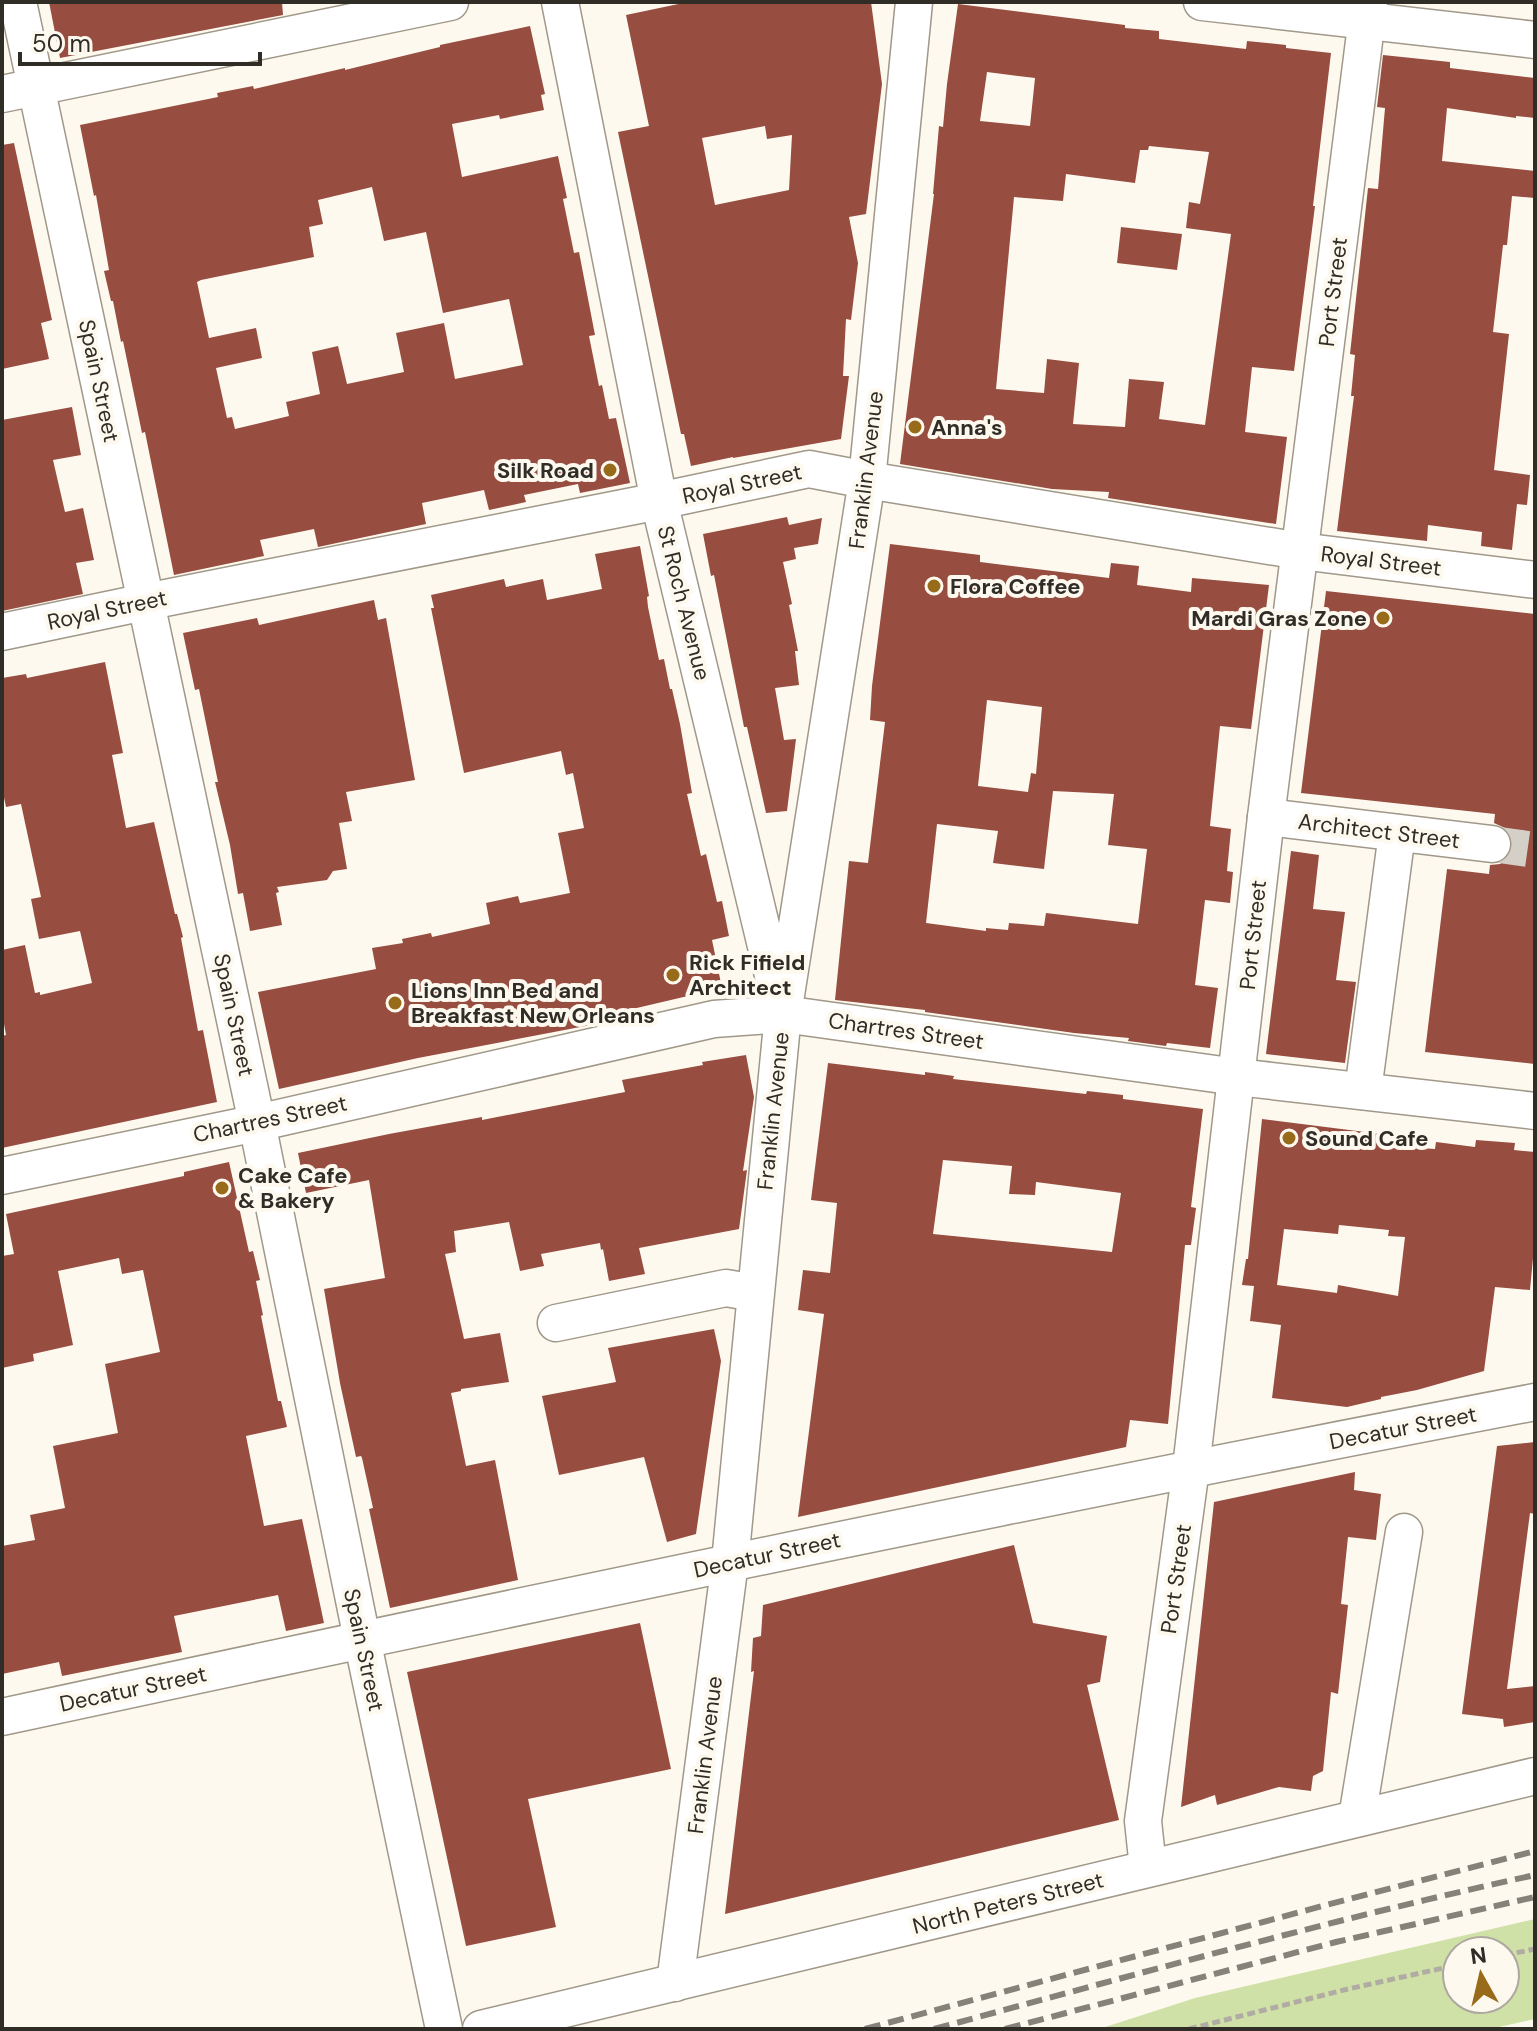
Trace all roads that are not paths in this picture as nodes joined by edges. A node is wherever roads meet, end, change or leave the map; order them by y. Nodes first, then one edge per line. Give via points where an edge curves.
1 (18, 2) edge
2 (450, 2) edge
3 (560, 2) edge
4 (914, 2) edge
5 (1202, 2) edge
6 (1368, 11) edge
7 (1535, 40) edge
8 (37, 86) junction
9 (2, 94) edge
10 (867, 480) junction
11 (659, 501) junction
12 (1300, 551) junction
13 (1535, 580) edge
14 (145, 602) junction
15 (2, 632) edge
16 (1266, 817) junction
17 (1397, 833) junction
18 (1492, 844) tunnel mouth
19 (783, 1014) junction
20 (1237, 1077) junction
21 (1363, 1091) junction
22 (1535, 1111) edge
23 (257, 1123) junction
24 (2, 1176) edge
25 (755, 1293) junction
26 (556, 1323) dead end
27 (1535, 1402) edge
28 (1191, 1468) junction
29 (1404, 1532) dead end
30 (730, 1562) junction
31 (362, 1639) junction
32 (2, 1717) edge
33 (1535, 1776) edge
34 (1357, 1818) junction
35 (1148, 1868) junction
36 (675, 1983) junction
37 (444, 2029) edge
38 (481, 2029) edge

1 - 8 street, Spain Street
2 - 8 street
3 - 11 street, St Roch Avenue
4 - 10 street, Franklin Avenue
5 - 6 street
6 - 7 street
6 - 12 street, Port Street
8 - 9 street
8 - 14 street, Spain Street
10 - 11 street, Royal Street via 809,469
10 - 12 street, Royal Street
10 - 19 street, Franklin Avenue
11 - 14 street, Royal Street
11 - 19 street, St Roch Avenue
12 - 13 street, Royal Street
12 - 16 street, Port Street
14 - 15 street, Royal Street
14 - 23 street, Spain Street
16 - 17 street, Architect Street
16 - 20 street, Port Street
17 - 18 street, Architect Street
17 - 21 street
19 - 20 street, Chartres Street
19 - 23 street, Chartres Street via 714,1019
19 - 25 street, Franklin Avenue
20 - 21 street, Chartres Street
20 - 28 street, Port Street
21 - 22 street, Chartres Street
23 - 24 street, Chartres Street
23 - 31 street, Spain Street
25 - 26 street via 726,1288
25 - 30 street, Franklin Avenue
27 - 28 street, Decatur Street
28 - 30 street, Decatur Street
28 - 35 street, Port Street via 1143,1821
29 - 34 street
30 - 31 street, Decatur Street
30 - 36 street, Franklin Avenue
31 - 32 street, Decatur Street
31 - 37 street, Spain Street
33 - 34 street, North Peters Street
34 - 35 street, North Peters Street
35 - 36 street, North Peters Street
36 - 38 street, North Peters Street

